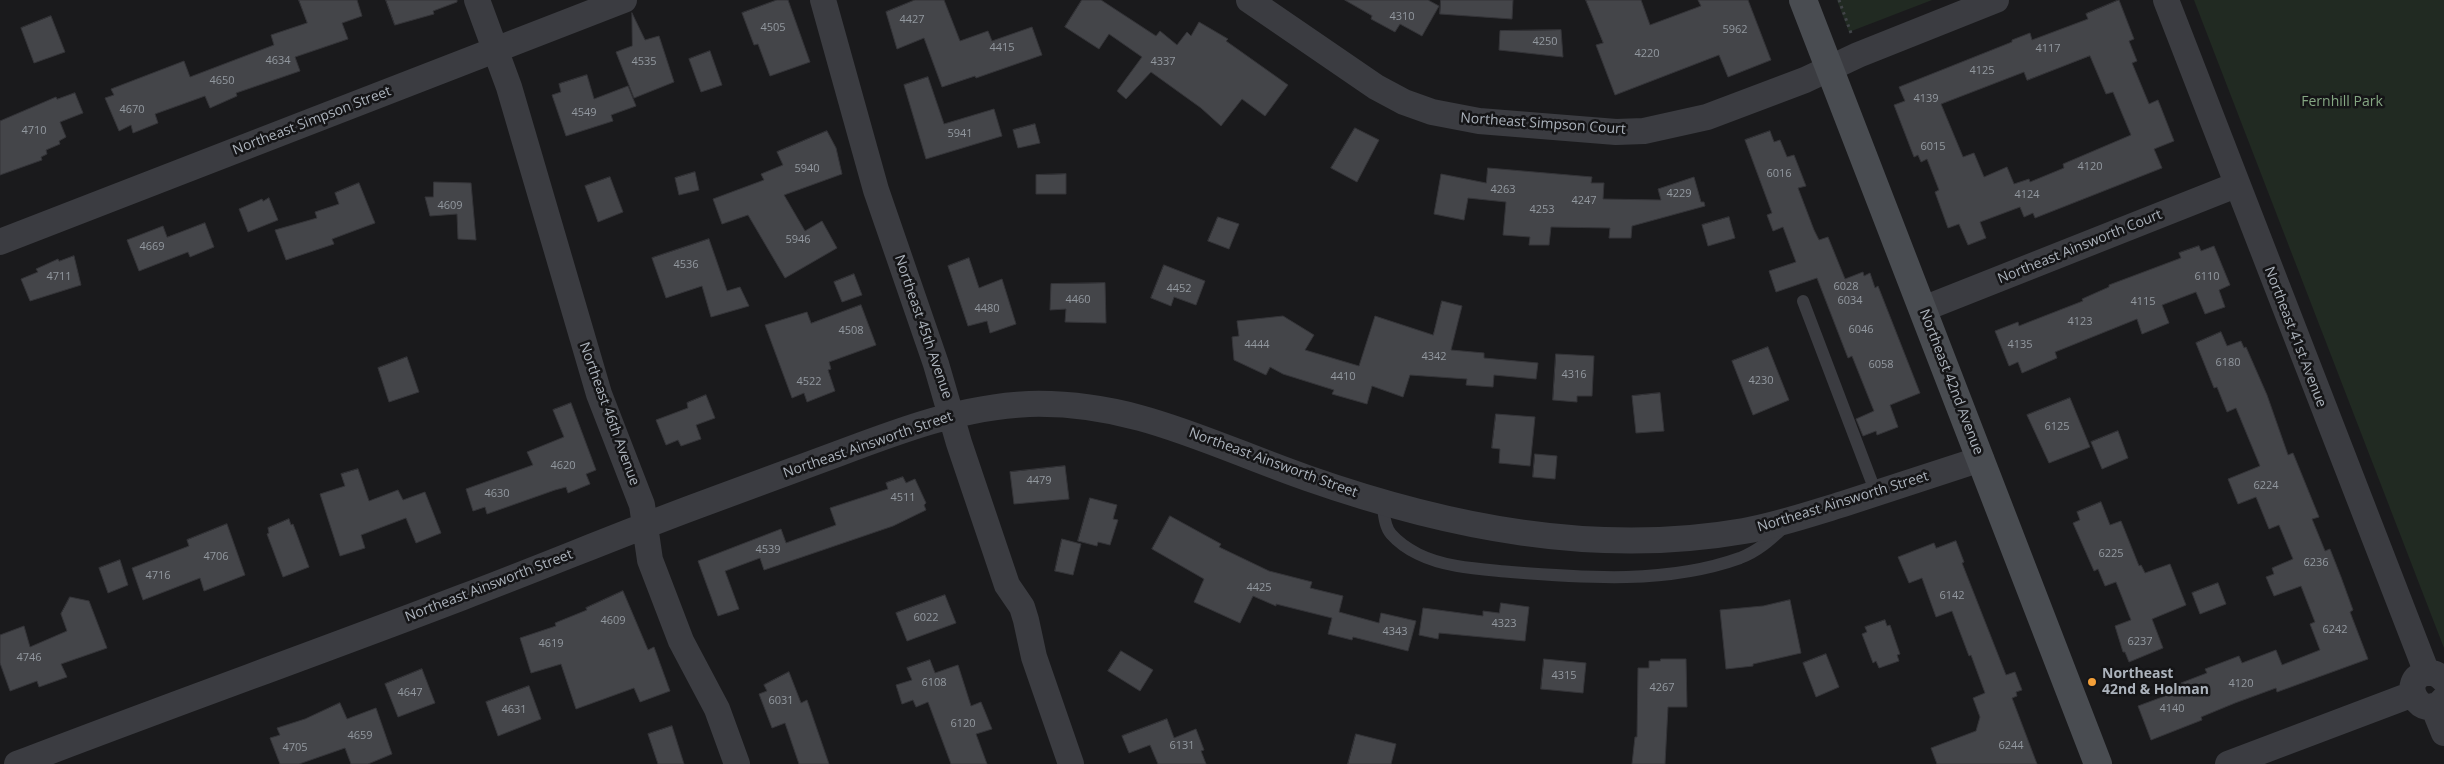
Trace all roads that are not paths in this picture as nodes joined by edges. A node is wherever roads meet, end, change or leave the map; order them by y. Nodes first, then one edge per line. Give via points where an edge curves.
1 (477, 0) edge
2 (624, 0) edge
3 (822, 0) edge
4 (1249, 0) edge
5 (1803, 0) edge
6 (1996, 0) edge
7 (2166, 0) edge
8 (496, 50) junction
9 (1830, 68) junction
10 (2236, 185) junction
11 (0, 242) edge
12 (1803, 301) dead end
13 (1923, 309) junction
14 (952, 414) junction
15 (1981, 459) junction
16 (1876, 493) junction
17 (1382, 502) junction
18 (1791, 520) junction
19 (644, 525) junction
20 (2432, 690) edge
21 (2444, 733) edge
22 (16, 764) edge
23 (737, 764) edge
24 (1072, 764) edge
25 (2098, 764) edge
26 (2228, 764) edge

1 - 8 street, Northeast 46th Avenue
2 - 8 street, Northeast Simpson Street
3 - 14 street, Northeast 45th Avenue via 876,190
4 - 9 street, Northeast Simpson Court via 1376,87 1404,102 1432,112 1479,121 1616,132 1644,131 1707,117
5 - 9 street, Northeast 42nd Avenue
6 - 9 street
7 - 10 street, Northeast 41st Avenue
8 - 11 street, Northeast Simpson Street
8 - 19 street, Northeast 46th Avenue via 590,366 642,505
9 - 13 street, Northeast 42nd Avenue
10 - 13 street, Northeast Ainsworth Court
10 - 20 street, Northeast 41st Avenue
12 - 16 lane
13 - 15 street, Northeast 42nd Avenue
14 - 17 street, Northeast Ainsworth Street via 1027,404 1071,404 1103,409 1169,425 1307,478
14 - 19 street, Northeast Ainsworth Street
14 - 24 street, Northeast 45th Avenue via 959,444 1007,585 1022,607 1034,657
15 - 16 street, Northeast Ainsworth Street
15 - 25 street, Northeast 42nd Avenue
16 - 18 street, Northeast Ainsworth Street
17 - 18 street, Northeast Ainsworth Street via 1468,524 1604,542 1671,540 1746,531
17 - 18 lane via 1389,532 1419,555 1480,569 1584,576 1660,574 1720,564 1763,546
19 - 22 street, Northeast Ainsworth Street via 457,599
19 - 23 street, Northeast 46th Avenue via 650,560 681,641 717,709
20 - 21 street, Northeast 41st Avenue
20 - 26 street

